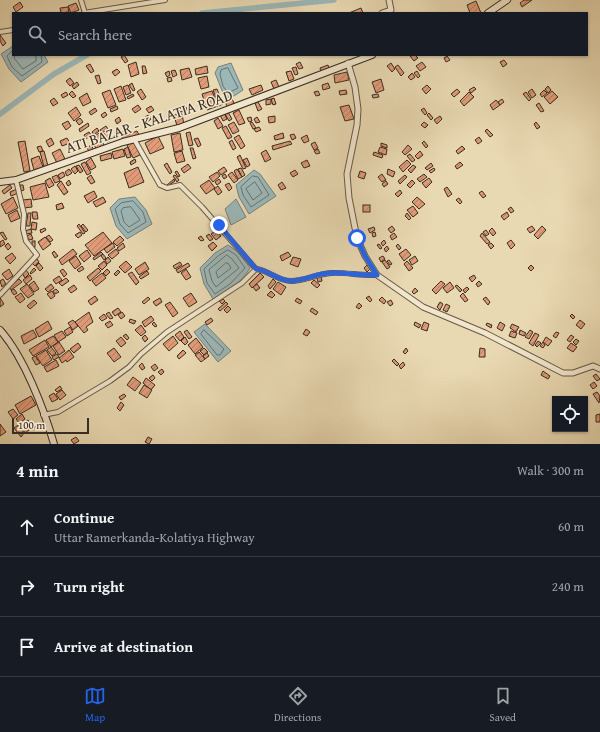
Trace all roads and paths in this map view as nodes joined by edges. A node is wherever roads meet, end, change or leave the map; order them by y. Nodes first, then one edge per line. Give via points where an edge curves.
1 (81, 0) edge
2 (165, 0) edge
3 (388, 0) edge
4 (507, 0) edge
5 (84, 12) edge
6 (90, 12) edge
7 (385, 12) edge
8 (489, 12) edge
9 (12, 30) edge
10 (0, 32) edge
11 (369, 56) edge
12 (348, 63) junction
13 (134, 139) junction
14 (16, 180) junction
15 (0, 182) edge
16 (256, 269) junction
17 (377, 275) junction
18 (0, 295) edge
19 (0, 330) edge
20 (600, 369) edge
21 (43, 415) junction
22 (54, 444) edge

1 - 5 street
2 - 6 street
3 - 7 street via 391,10
4 - 8 main road
9 - 10 street
11 - 12 main road, ATI BAZAR - KALATIA ROAD
12 - 13 main road, ATI BAZAR - KALATIA ROAD via 179,128
12 - 17 street via 358,109 346,174 349,198 357,238
13 - 14 main road, ATI BAZAR - KALATIA ROAD
13 - 16 street via 160,185 167,188 180,185 212,217
14 - 15 main road, ATI BAZAR - KALATIA ROAD
14 - 18 street via 24,214 23,229 26,241 37,255
16 - 17 street via 292,281 328,273
16 - 21 street via 242,283 168,332 110,381 58,412
17 - 20 street via 423,307 496,338 563,373 573,373 593,366
19 - 21 main road via 26,371
21 - 22 main road

